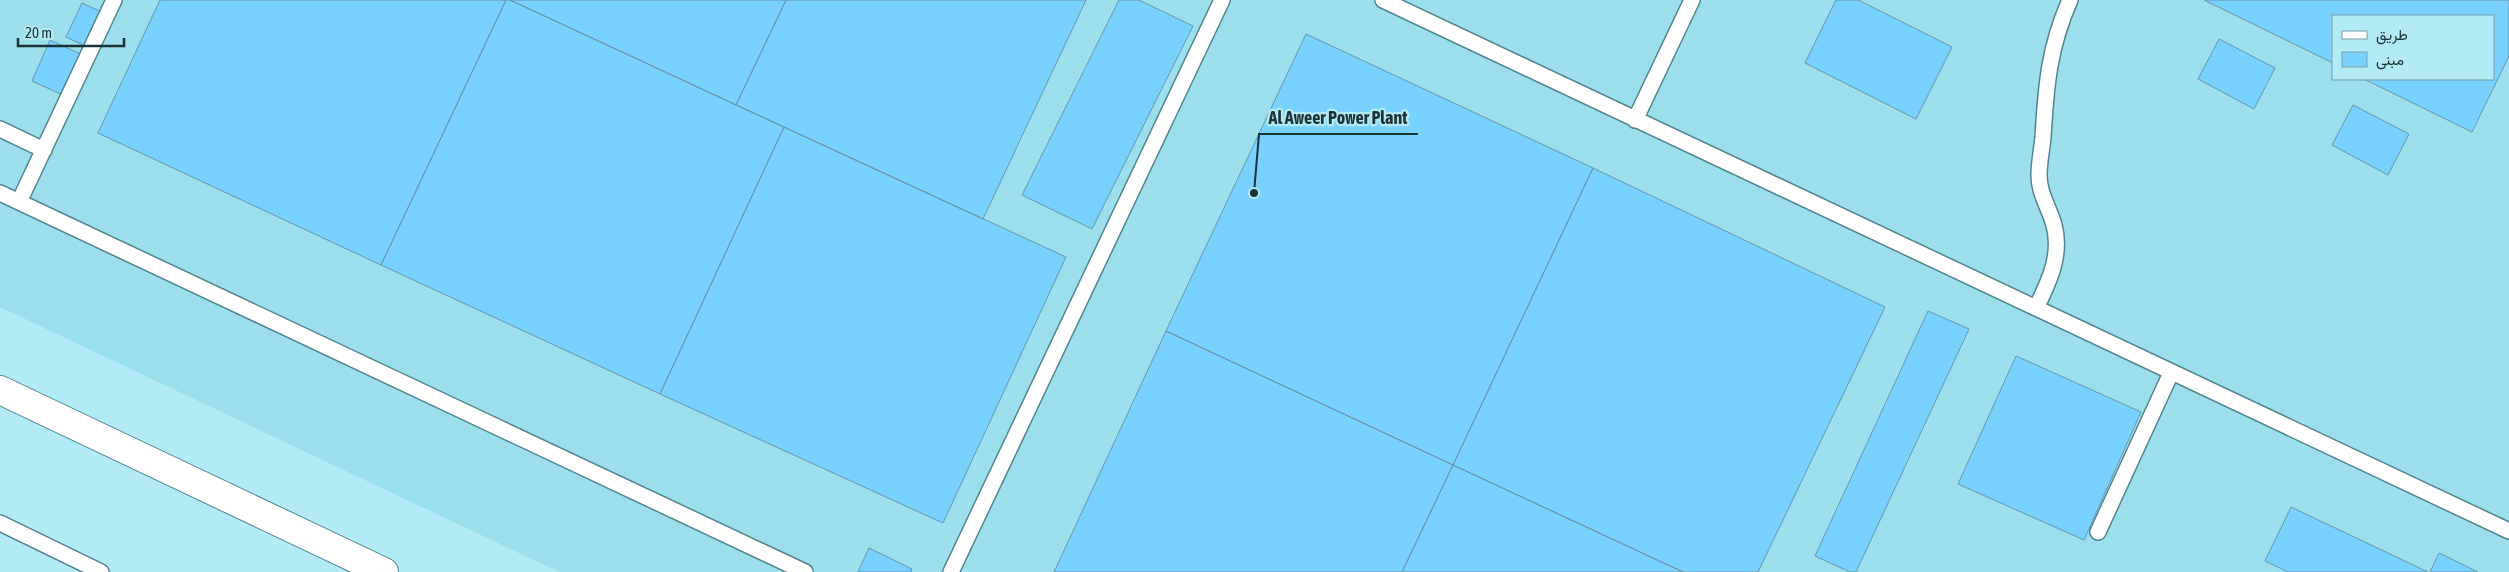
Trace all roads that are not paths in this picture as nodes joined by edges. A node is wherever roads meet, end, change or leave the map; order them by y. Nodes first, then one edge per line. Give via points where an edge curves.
1 (114, 0) edge
2 (1222, 0) edge
3 (1383, 0) edge
4 (1692, 0) edge
5 (2070, 0) edge
6 (1406, 5) edge
7 (1635, 120) junction
8 (0, 129) edge
9 (44, 150) junction
10 (0, 193) edge
11 (19, 202) junction
12 (2036, 308) junction
13 (2171, 373) junction
14 (3, 394) edge
15 (0, 523) edge
16 (2509, 531) edge
17 (2098, 532) dead end
18 (101, 572) edge
19 (384, 572) edge
20 (804, 572) edge
21 (952, 572) edge

1 - 9 lane
2 - 21 lane
3 - 6 lane
4 - 7 lane
5 - 12 lane via 2056,34 2046,80 2040,192 2054,226 2056,248 2054,271
6 - 7 lane
7 - 12 lane
8 - 9 lane
9 - 11 lane
10 - 11 lane
11 - 20 lane
12 - 13 lane
13 - 16 lane
13 - 17 lane
14 - 19 street
15 - 18 lane

